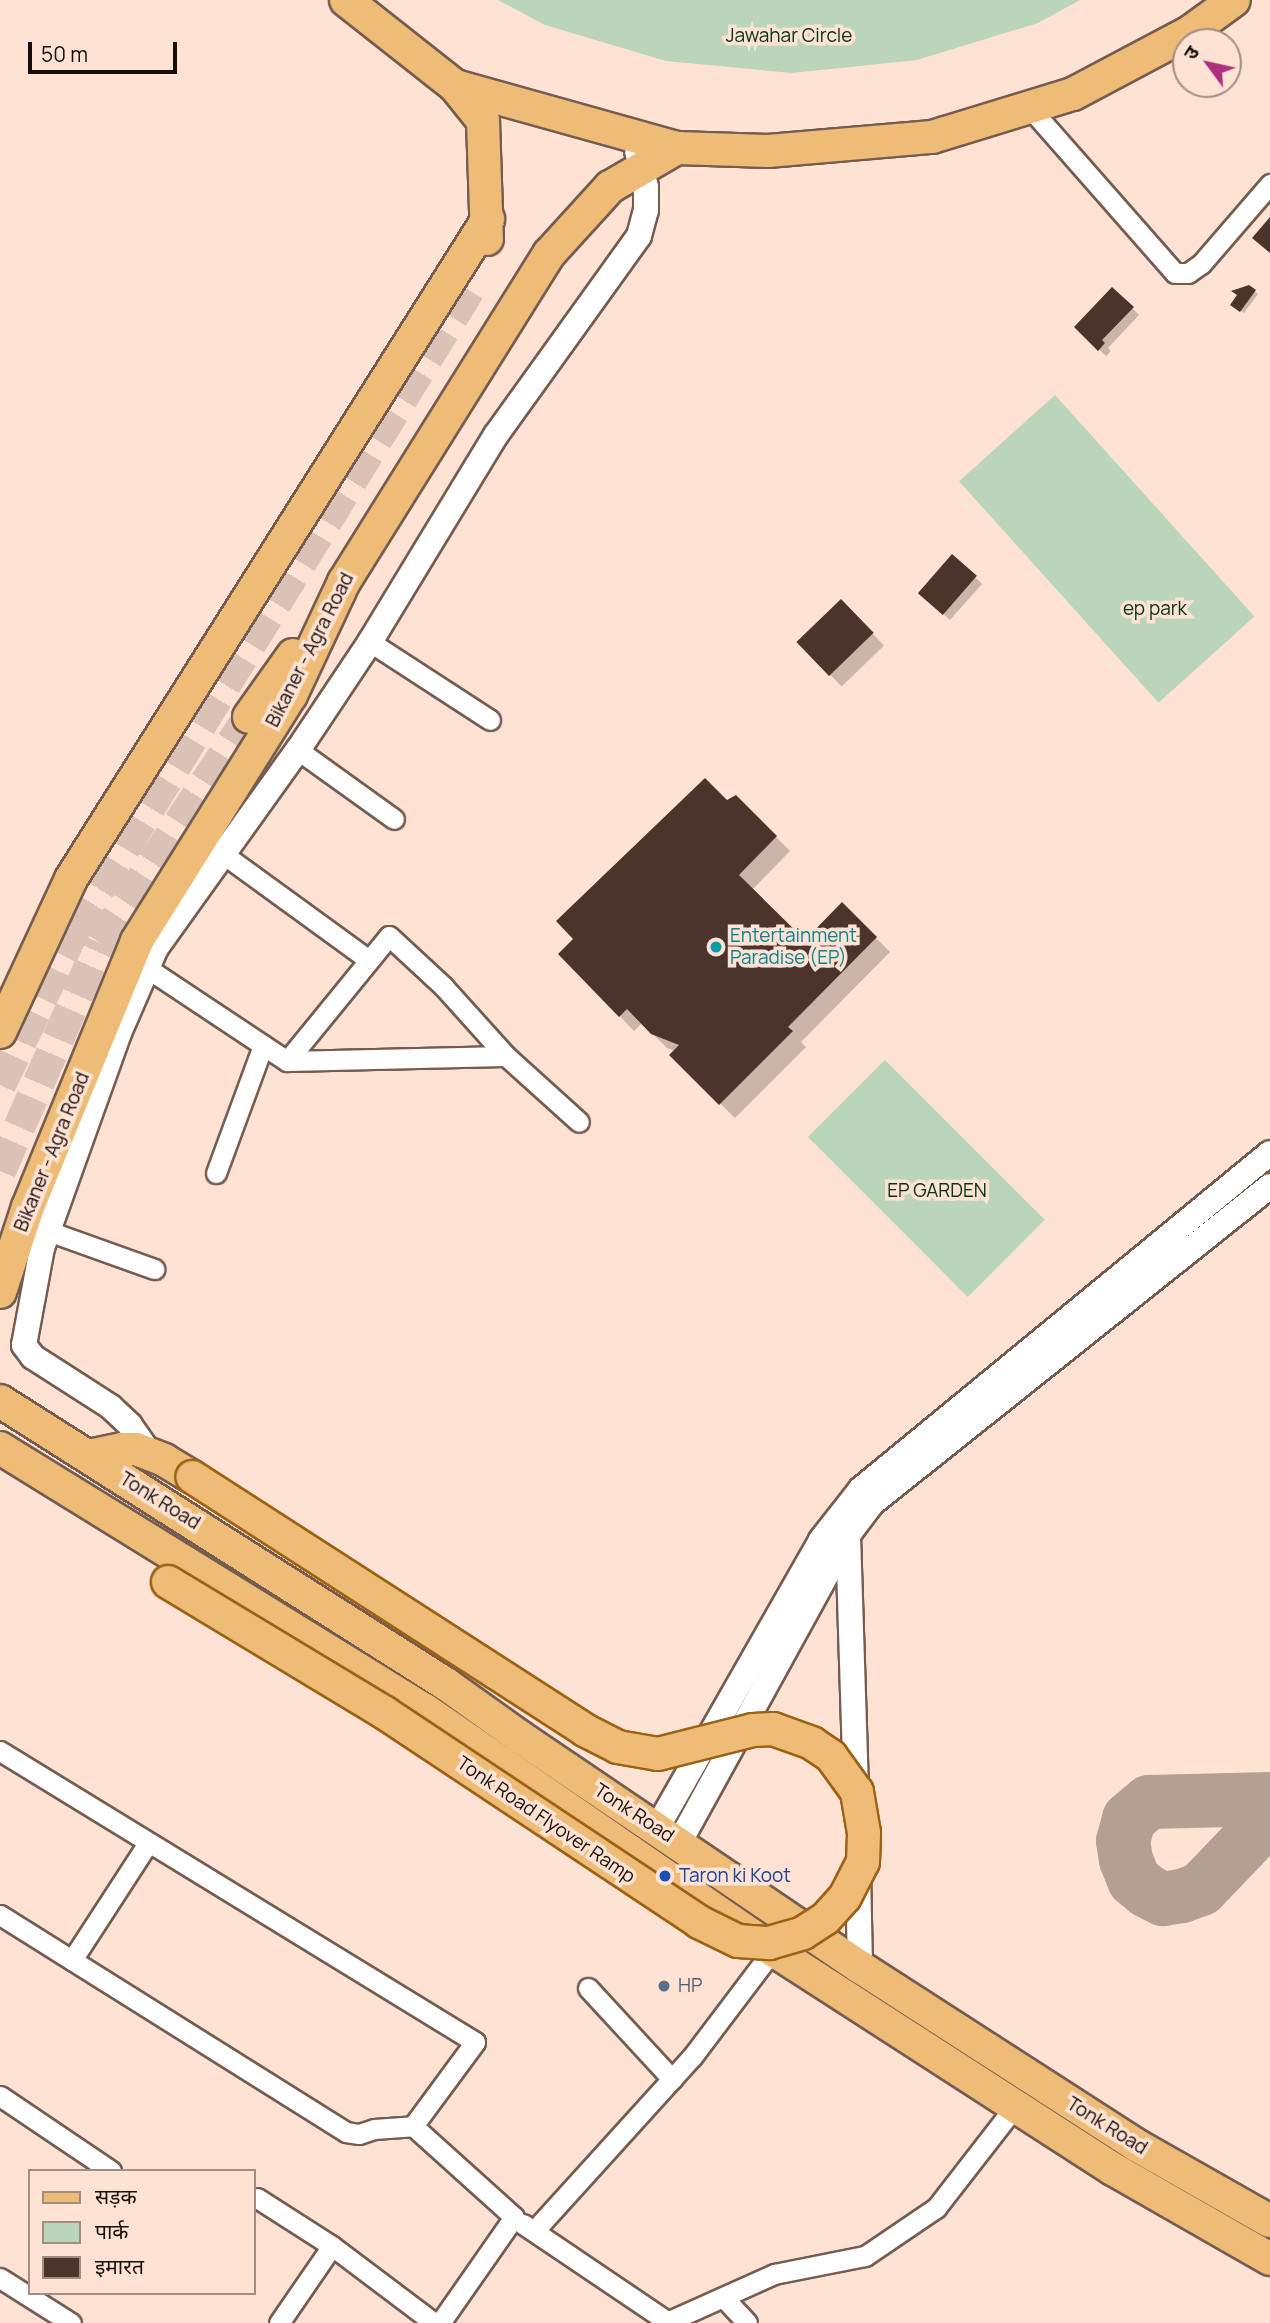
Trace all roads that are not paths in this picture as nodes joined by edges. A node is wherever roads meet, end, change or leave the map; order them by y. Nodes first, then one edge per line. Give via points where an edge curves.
1 (346, 0) edge
2 (1234, 0) edge
3 (455, 86) junction
4 (1029, 107) junction
5 (634, 136) junction
6 (677, 148) junction
7 (640, 169) junction
8 (1270, 184) edge
9 (488, 219) junction
10 (469, 290) tunnel mouth
11 (344, 582) junction
12 (370, 642) junction
13 (249, 717) tunnel mouth
14 (490, 720) dead end
15 (298, 750) junction
16 (394, 819) dead end
17 (223, 854) junction
18 (369, 960) junction
19 (147, 968) junction
20 (0, 1032) edge
21 (263, 1045) junction
22 (506, 1056) junction
23 (287, 1061) junction
24 (579, 1122) dead end
25 (1270, 1153) edge
26 (216, 1173) dead end
27 (1270, 1186) edge
28 (48, 1231) junction
29 (154, 1269) dead end
30 (0, 1292) edge
31 (0, 1401) edge
32 (0, 1448) edge
33 (150, 1454) junction
34 (89, 1456) junction
35 (140, 1534) junction
36 (848, 1535) junction
37 (0, 1751) edge
38 (668, 1835) junction
39 (148, 1843) junction
40 (1, 1917) edge
41 (773, 1950) junction
42 (72, 1960) junction
43 (860, 1967) junction
44 (588, 1988) dead end
45 (672, 2079) junction
46 (0, 2096) edge
47 (1015, 2106) junction
48 (412, 2126) junction
49 (108, 2169) edge
50 (257, 2198) dead end
51 (514, 2217) junction
52 (1270, 2221) edge
53 (534, 2231) junction
54 (332, 2246) junction
55 (1270, 2259) edge
56 (0, 2278) edge
57 (28, 2293) edge
58 (34, 2296) edge
59 (723, 2297) junction
60 (666, 2322) edge
61 (71, 2323) edge
62 (279, 2323) edge
63 (434, 2323) edge
64 (440, 2323) edge
65 (747, 2323) edge

1 - 3 main road
2 - 4 main road via 1190,32 1073,94
3 - 5 main road
3 - 9 main road via 483,121
4 - 6 main road via 932,137 768,151
4 - 8 street via 1175,274 1188,273 1201,264
5 - 6 main road
5 - 7 street
6 - 7 main road, Bikaner - Agra Road
7 - 11 main road, Bikaner - Agra Road via 610,187 549,254
7 - 12 street via 646,198 639,236 496,435
9 - 10 main road via 486,260
9 - 20 main road via 71,879
11 - 13 main road
11 - 30 main road, Bikaner - Agra Road via 291,695 137,941 28,1207
12 - 14 street
12 - 15 street
15 - 16 street
15 - 17 street
17 - 18 street
17 - 19 street via 156,948
18 - 22 street via 389,936 443,986
18 - 23 street
19 - 21 street
19 - 28 street
21 - 23 street
21 - 26 street
22 - 23 street
22 - 24 street
25 - 38 street via 860,1489 821,1540
27 - 36 street via 871,1504
28 - 29 street
28 - 33 street via 24,1345 33,1357 111,1407 130,1424
31 - 34 main road, Tonk Road
32 - 35 main road, Tonk Road
33 - 34 main road, Tonk Road Flyover Ramp via 121,1448
33 - 35 main road, Tonk Road Flyover Ramp, bridge via 618,1747 658,1754 773,1729 812,1743 831,1756 857,1792 863,1862 845,1897 826,1918 803,1933 769,1943 738,1941 678,1909 385,1713 167,1582
34 - 38 main road, Tonk Road via 446,1684
35 - 41 main road, Tonk Road via 425,1710
36 - 38 street
36 - 43 street
37 - 39 street
38 - 43 main road, Tonk Road
39 - 42 street
39 - 48 street via 475,2042
40 - 42 street
41 - 45 street
41 - 47 main road, Tonk Road
42 - 48 street via 346,2132
43 - 52 main road, Tonk Road via 1136,2145
44 - 45 street
45 - 53 street
46 - 49 street
47 - 55 main road, Tonk Road
47 - 59 street via 936,2208 909,2228 865,2256 774,2274
48 - 51 street
50 - 54 street
51 - 53 street
51 - 64 street
53 - 60 street
54 - 62 street
54 - 63 street
56 - 57 street
58 - 61 street
59 - 60 street
59 - 65 street

